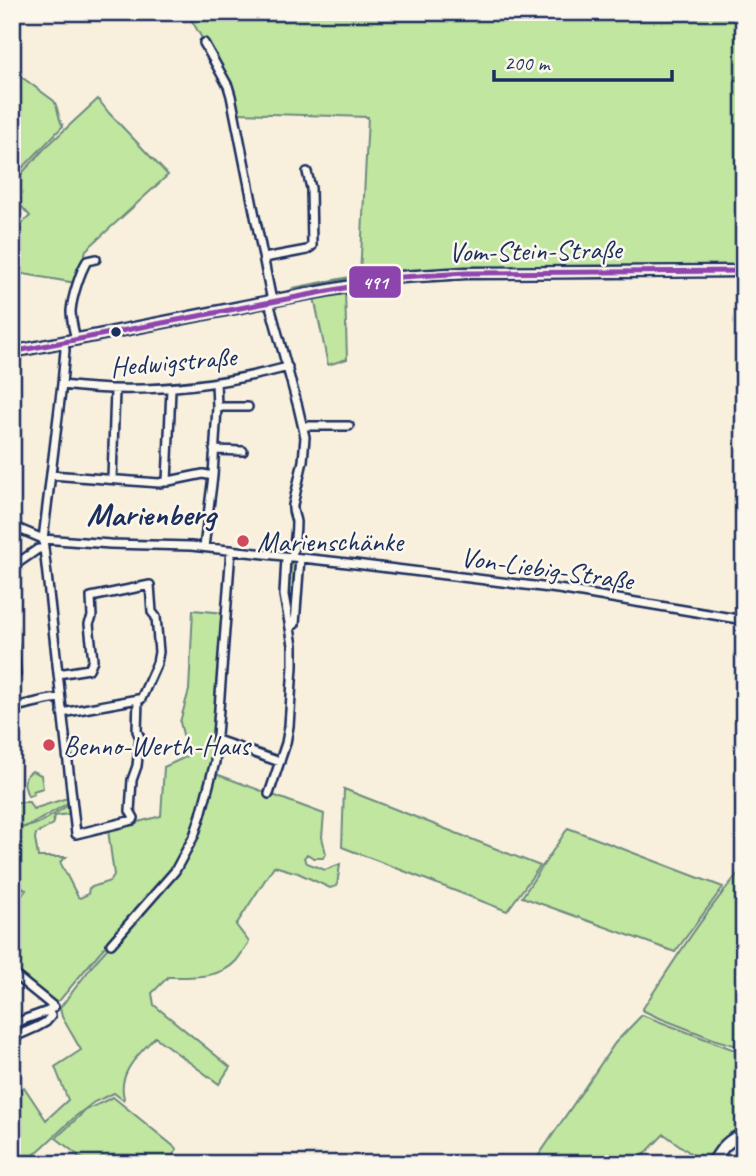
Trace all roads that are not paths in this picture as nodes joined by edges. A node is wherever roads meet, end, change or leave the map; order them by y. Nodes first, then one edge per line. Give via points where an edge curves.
1 (204, 43) dead end
2 (307, 172) dead end
3 (264, 258) junction
4 (96, 259) dead end
5 (744, 271) edge
6 (271, 301) junction
7 (76, 340) junction
8 (63, 342) junction
9 (12, 352) edge
10 (288, 367) junction
11 (216, 382) junction
12 (62, 385) junction
13 (171, 389) junction
14 (115, 390) junction
15 (217, 407) junction
16 (248, 407) dead end
17 (303, 426) junction
18 (349, 426) dead end
19 (214, 450) junction
20 (243, 451) dead end
21 (51, 475) junction
22 (213, 476) junction
23 (112, 479) junction
24 (167, 482) junction
25 (12, 526) edge
26 (43, 539) junction
27 (204, 547) junction
28 (44, 548) junction
29 (231, 550) junction
30 (293, 558) junction
31 (12, 567) edge
32 (744, 620) edge
33 (290, 627) junction
34 (12, 632) edge
35 (16, 674) dead end
36 (58, 674) junction
37 (60, 698) junction
38 (138, 699) junction
39 (12, 707) edge
40 (62, 713) junction
41 (217, 740) junction
42 (280, 762) junction
43 (270, 794) dead end
44 (111, 944) dead end
45 (12, 973) edge
46 (51, 1009) junction
47 (12, 1024) edge
48 (12, 1038) edge
49 (744, 1134) edge
50 (712, 1164) edge

1 - 3 street via 231,96
2 - 3 street via 312,246
3 - 6 street
4 - 7 street via 83,266 74,299 71,312
5 - 6 main road, Vom-Stein-Straße via 429,275
6 - 7 main road, Vom-Stein-Straße
6 - 10 street
7 - 8 main road, Vom-Stein-Straße
8 - 9 main road, Vom-Stein-Straße
8 - 12 street
10 - 11 street, Hedwigstraße
10 - 17 street
11 - 13 street, Hedwigstraße
11 - 15 street
12 - 14 street, Hedwigstraße
12 - 21 street
13 - 14 street, Hedwigstraße
13 - 24 street
14 - 23 street
15 - 16 street
15 - 19 street
17 - 18 street
17 - 30 street via 305,447 292,511 296,524
19 - 20 street
19 - 22 street
21 - 23 street
21 - 26 street
22 - 24 street
22 - 27 street
23 - 24 street
25 - 26 street, Von-Liebig-Straße
26 - 27 street, Von-Liebig-Straße
26 - 28 street
27 - 29 street, Von-Liebig-Straße
28 - 31 street
28 - 36 street
29 - 30 street, Von-Liebig-Straße
29 - 41 street
30 - 32 street, Von-Liebig-Straße via 558,589
30 - 33 street via 284,592
30 - 33 street via 295,624
33 - 42 street via 293,675 289,726
34 - 35 street
36 - 37 street
36 - 38 street via 91,666 91,597 150,585 159,652
37 - 39 street
37 - 40 street
38 - 40 street
38 - 40 street via 136,731 140,738 130,811 134,819 76,834
41 - 42 street
41 - 44 street via 211,781 194,836 175,871
42 - 43 street
45 - 46 street
46 - 47 street
46 - 48 street via 46,1022
49 - 50 main road via 729,1140

